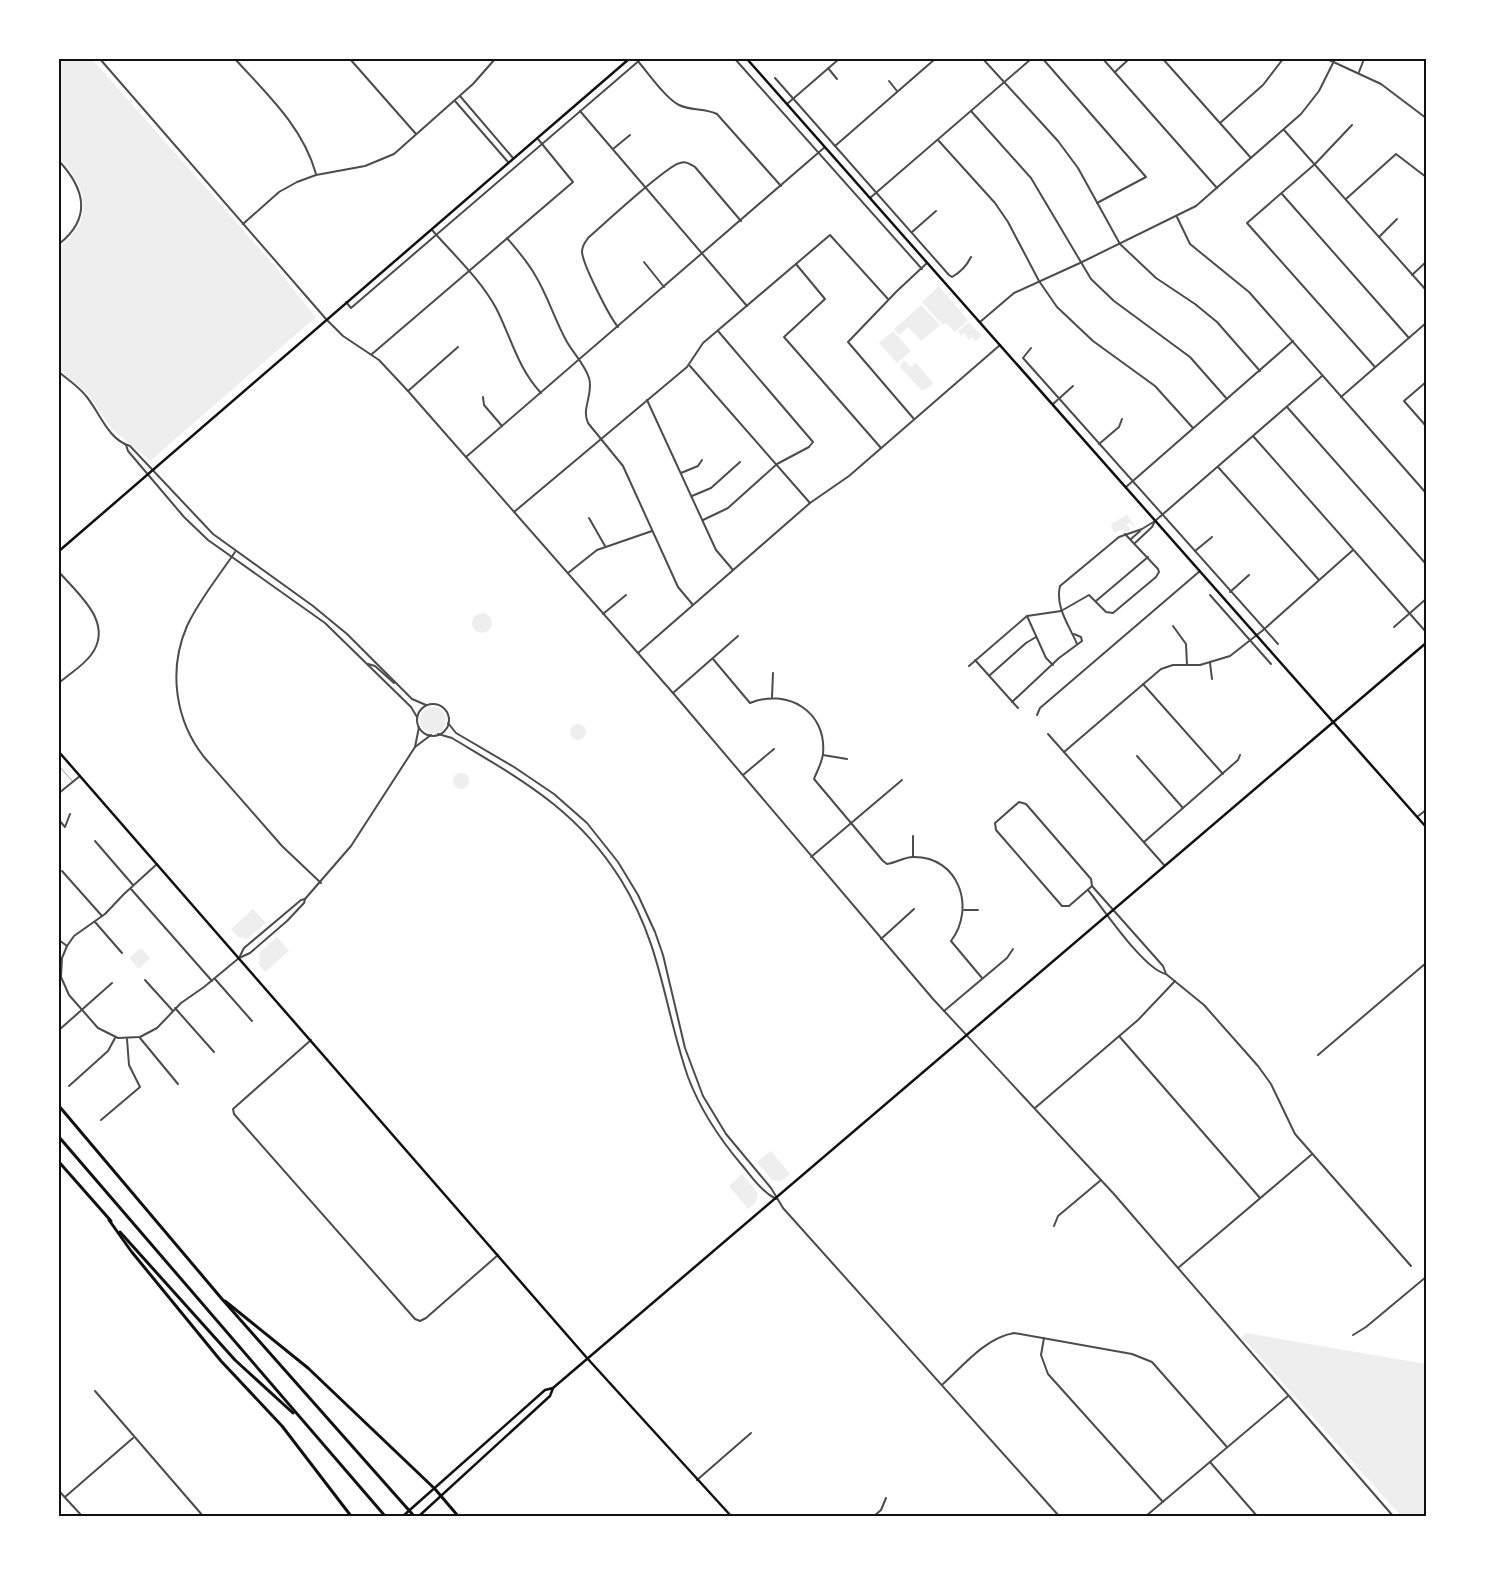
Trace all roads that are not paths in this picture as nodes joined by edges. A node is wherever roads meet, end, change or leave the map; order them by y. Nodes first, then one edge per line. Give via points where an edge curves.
1 (100, 59) edge
2 (235, 59) edge
3 (350, 59) edge
4 (494, 59) edge
5 (629, 59) edge
6 (641, 59) edge
7 (735, 59) edge
8 (747, 59) edge
9 (840, 59) edge
10 (935, 59) edge
11 (984, 59) edge
12 (1031, 59) edge
13 (1043, 59) edge
14 (1103, 59) edge
15 (1129, 59) edge
16 (1163, 59) edge
17 (1283, 59) edge
18 (1327, 59) edge
19 (1364, 59) edge
20 (637, 60) edge
21 (1334, 62) junction
22 (828, 68) junction
23 (1115, 72) junction
24 (1359, 72) junction
25 (775, 78) dead end
26 (837, 79) dead end
27 (889, 82) dead end
28 (1004, 82) junction
29 (898, 92) junction
30 (460, 96) junction
31 (793, 99) junction
32 (454, 100) junction
33 (787, 104) junction
34 (580, 111) junction
35 (971, 111) junction
36 (1426, 118) edge
37 (1220, 123) junction
38 (1352, 125) dead end
39 (1284, 130) junction
40 (416, 135) junction
41 (630, 135) dead end
42 (537, 138) junction
43 (938, 140) junction
44 (542, 144) junction
45 (835, 146) junction
46 (825, 147) junction
47 (613, 149) junction
48 (819, 153) junction
49 (513, 158) junction
50 (1252, 158) junction
51 (59, 161) edge
52 (508, 162) junction
53 (1315, 164) junction
54 (316, 175) junction
55 (1426, 177) edge
56 (781, 186) junction
57 (647, 188) junction
58 (1217, 188) junction
59 (876, 193) junction
60 (1282, 193) junction
61 (870, 198) junction
62 (1346, 199) junction
63 (1097, 204) junction
64 (936, 211) dead end
65 (1177, 217) junction
66 (1397, 219) dead end
67 (741, 221) junction
68 (244, 224) junction
69 (431, 229) junction
70 (912, 232) junction
71 (436, 235) junction
72 (1379, 236) junction
73 (507, 238) junction
74 (59, 244) edge
75 (1120, 244) junction
76 (703, 254) junction
77 (971, 257) dead end
78 (644, 262) dead end
79 (1426, 262) edge
80 (928, 263) junction
81 (1080, 263) junction
82 (796, 264) junction
83 (922, 269) junction
84 (469, 272) junction
85 (1412, 275) junction
86 (1039, 281) junction
87 (664, 287) junction
88 (1426, 290) edge
89 (888, 299) junction
90 (346, 302) junction
91 (747, 306) junction
92 (326, 319) junction
93 (980, 322) junction
94 (1426, 323) edge
95 (618, 327) junction
96 (718, 331) junction
97 (1409, 338) junction
98 (1293, 342) junction
99 (1000, 345) junction
100 (458, 347) dead end
101 (1031, 348) dead end
102 (372, 354) junction
103 (579, 360) junction
104 (689, 365) junction
105 (1375, 367) junction
106 (1260, 371) junction
107 (59, 372) edge
108 (1322, 376) junction
109 (1426, 382) edge
110 (1073, 386) dead end
111 (408, 390) junction
112 (541, 393) junction
113 (1341, 397) junction
114 (483, 398) dead end
115 (1059, 399) junction
116 (1227, 399) junction
117 (647, 400) junction
118 (1053, 404) junction
119 (1287, 407) junction
120 (914, 419) junction
121 (1122, 419) dead end
122 (502, 426) junction
123 (1426, 426) edge
124 (1193, 428) junction
125 (1253, 436) junction
126 (601, 439) junction
127 (1099, 444) junction
128 (126, 445) junction
129 (881, 448) junction
130 (466, 457) junction
131 (702, 460) dead end
132 (740, 462) dead end
133 (777, 464) junction
134 (1218, 466) junction
135 (153, 469) junction
136 (148, 474) junction
137 (681, 474) junction
138 (1132, 481) junction
139 (1126, 487) junction
140 (1426, 493) edge
141 (692, 496) junction
142 (810, 503) junction
143 (514, 512) junction
144 (1162, 515) junction
145 (589, 518) dead end
146 (703, 520) junction
147 (1155, 521) junction
148 (1142, 529) junction
149 (652, 531) junction
150 (1126, 534) junction
151 (1212, 536) dead end
152 (1132, 539) junction
153 (1135, 543) junction
154 (605, 546) junction
155 (59, 550) edge
156 (1352, 550) junction
157 (235, 552) junction
158 (1195, 552) junction
159 (1148, 557) junction
160 (231, 558) junction
161 (1426, 564) edge
162 (733, 570) junction
163 (1200, 570) junction
164 (59, 572) edge
165 (568, 573) junction
166 (1249, 576) dead end
167 (1318, 580) junction
168 (1230, 592) junction
169 (626, 595) dead end
170 (1210, 595) dead end
171 (1426, 599) edge
172 (1096, 602) junction
173 (693, 606) junction
174 (1061, 611) junction
175 (1409, 613) junction
176 (603, 614) junction
177 (1027, 616) junction
178 (1173, 626) dead end
179 (1394, 627) dead end
180 (1263, 630) junction
181 (1426, 632) edge
182 (1073, 634) junction
183 (1257, 635) junction
184 (738, 636) dead end
185 (1036, 637) junction
186 (1250, 640) junction
187 (1426, 643) edge
188 (1077, 644) junction
189 (1278, 644) dead end
190 (638, 653) junction
191 (713, 659) junction
192 (975, 660) junction
193 (368, 664) junction
194 (1210, 664) junction
195 (1271, 664) dead end
196 (1053, 665) junction
197 (1187, 665) junction
198 (969, 666) dead end
199 (773, 673) dead end
200 (989, 675) junction
201 (1212, 679) dead end
202 (59, 683) edge
203 (1143, 684) junction
204 (398, 685) junction
205 (673, 693) junction
206 (772, 697) junction
207 (1012, 702) junction
208 (426, 706) junction
209 (1018, 708) dead end
210 (1037, 715) dead end
211 (418, 717) junction
212 (448, 723) junction
213 (1334, 723) junction
214 (419, 726) junction
215 (438, 734) junction
216 (1048, 734) dead end
217 (431, 735) junction
218 (415, 747) junction
219 (774, 749) dead end
220 (59, 752) edge
221 (1064, 752) junction
222 (1240, 755) dead end
223 (823, 756) junction
224 (1138, 756) dead end
225 (847, 759) dead end
226 (59, 766) edge
227 (1223, 774) junction
228 (742, 775) junction
229 (80, 776) junction
230 (902, 780) dead end
231 (73, 782) junction
232 (59, 793) edge
233 (1183, 808) junction
234 (1426, 810) edge
235 (70, 814) dead end
236 (1417, 817) junction
237 (59, 820) edge
238 (851, 823) junction
239 (1426, 828) edge
240 (913, 836) dead end
241 (95, 842) dead end
242 (1144, 842) junction
243 (811, 857) junction
244 (913, 857) junction
245 (157, 864) junction
246 (1166, 867) junction
247 (62, 871) dead end
248 (321, 883) junction
249 (1092, 884) junction
250 (133, 885) junction
251 (130, 888) junction
252 (1088, 890) junction
253 (1099, 894) junction
254 (1095, 898) junction
255 (305, 899) junction
256 (914, 909) dead end
257 (964, 910) junction
258 (978, 910) dead end
259 (1113, 911) junction
260 (1108, 915) junction
261 (102, 917) junction
262 (95, 922) junction
263 (881, 939) junction
264 (59, 940) edge
265 (67, 946) junction
266 (1013, 949) dead end
267 (122, 953) dead end
268 (60, 958) edge
269 (239, 958) junction
270 (1426, 963) edge
271 (60, 973) edge
272 (1166, 974) junction
273 (215, 978) junction
274 (982, 978) junction
275 (145, 980) dead end
276 (212, 981) junction
277 (1176, 981) junction
278 (112, 983) dead end
279 (176, 1008) junction
280 (82, 1010) junction
281 (173, 1011) junction
282 (944, 1011) junction
283 (252, 1021) dead end
284 (59, 1030) edge
285 (967, 1035) junction
286 (1119, 1036) junction
287 (116, 1037) junction
288 (140, 1037) junction
289 (128, 1039) junction
290 (311, 1040) junction
291 (214, 1052) dead end
292 (1318, 1055) dead end
293 (178, 1084) dead end
294 (69, 1086) dead end
295 (59, 1106) edge
296 (1035, 1108) junction
297 (101, 1120) dead end
298 (59, 1137) edge
299 (1311, 1155) junction
300 (59, 1162) edge
301 (1101, 1180) junction
302 (1260, 1198) junction
303 (776, 1199) junction
304 (109, 1220) junction
305 (1054, 1226) dead end
306 (498, 1255) junction
307 (1411, 1266) dead end
308 (1178, 1268) junction
309 (1426, 1277) edge
310 (222, 1299) junction
311 (1353, 1335) dead end
312 (1044, 1338) junction
313 (587, 1358) junction
314 (942, 1384) junction
315 (553, 1388) junction
316 (95, 1391) dead end
317 (1288, 1396) junction
318 (307, 1425) junction
319 (751, 1433) dead end
320 (134, 1437) junction
321 (1227, 1447) junction
322 (1210, 1462) junction
323 (698, 1480) junction
324 (435, 1489) junction
325 (59, 1491) edge
326 (442, 1496) junction
327 (65, 1497) junction
328 (886, 1498) dead end
329 (1163, 1502) junction
330 (82, 1516) edge
331 (203, 1516) edge
332 (350, 1516) edge
333 (385, 1516) edge
334 (403, 1516) edge
335 (414, 1516) edge
336 (419, 1516) edge
337 (458, 1516) edge
338 (731, 1516) edge
339 (874, 1516) edge
340 (1060, 1516) edge
341 (1146, 1516) edge
342 (1257, 1516) edge
343 (1393, 1516) edge

1 - 68 street
2 - 54 street via 297,130 308,149
3 - 40 street
4 - 30 street
5 - 42 main road
6 - 20 street
7 - 48 street
8 - 33 main road
9 - 22 street
10 - 29 street
11 - 28 street
12 - 28 street
13 - 63 street via 1146,177
14 - 23 street
15 - 23 street
16 - 37 street
17 - 37 street via 1264,85
18 - 21 street
19 - 24 street
20 - 34 street
20 - 56 street via 675,102 717,114
21 - 24 street
21 - 39 street via 1319,90
22 - 26 street
22 - 31 street
23 - 58 street
24 - 36 street via 1392,90
25 - 31 street
27 - 29 street
28 - 35 street
28 - 63 street via 1078,168
29 - 45 street
30 - 32 street
30 - 49 street
31 - 33 street
31 - 45 street
32 - 40 street
32 - 52 street
33 - 46 main road
34 - 44 street
34 - 47 street
35 - 43 street
35 - 81 street via 1031,178
37 - 50 street
38 - 53 street
39 - 50 street
39 - 53 street
40 - 54 street via 381,161
41 - 47 street
42 - 44 street
42 - 49 main road
43 - 59 street
43 - 86 street via 995,203
44 - 71 street
44 - 73 street via 573,182
45 - 59 street
46 - 48 street
46 - 61 main road
47 - 57 street
48 - 56 street
48 - 83 street
49 - 52 main road
50 - 58 street
51 - 74 street via 74,179 82,204 75,227
52 - 69 main road
53 - 60 street
53 - 62 street
54 - 68 street via 279,192
55 - 62 street via 1396,154
56 - 67 street
57 - 67 street via 675,164 684,162 695,167
57 - 76 street
57 - 95 street via 583,244 584,258
58 - 65 street
59 - 61 street
59 - 70 street
60 - 97 street
60 - 105 street via 1247,223
61 - 80 main road
62 - 72 street
63 - 75 street
64 - 70 street
65 - 75 street
65 - 98 street via 1190,244 1250,292
66 - 72 street
67 - 76 street
68 - 92 street
69 - 71 street
69 - 90 main road
70 - 77 street via 952,277
71 - 84 street
71 - 90 street via 351,308
72 - 85 street
73 - 84 street
73 - 103 street via 536,277 566,341
75 - 81 street
75 - 106 street via 1156,278 1217,322
76 - 87 street
76 - 91 street
78 - 87 street
79 - 85 street
80 - 83 street
80 - 93 main road
81 - 86 street
81 - 116 street via 1114,301 1190,357
82 - 89 street via 830,236
82 - 91 street
82 - 129 street via 825,299 784,337
83 - 89 street
84 - 102 street
84 - 112 street via 489,296 527,376
85 - 88 street
86 - 93 street via 1014,292
86 - 124 street via 1073,325 1155,386
87 - 95 street
89 - 120 street via 848,342
90 - 92 main road
91 - 96 street
92 - 102 street via 343,336
92 - 135 main road
93 - 99 main road
94 - 97 street
95 - 103 street
96 - 104 street via 703,343
96 - 133 street via 813,442
97 - 105 street
98 - 106 street
98 - 108 street
99 - 118 main road
99 - 120 street
100 - 111 street
101 - 115 street via 1023,358
102 - 111 street
103 - 112 street
103 - 126 street via 590,379 585,416
104 - 117 street
104 - 133 street
105 - 113 street
106 - 116 street
107 - 128 street via 86,396 105,425
108 - 113 street
108 - 119 street
109 - 123 street via 1404,401
110 - 115 street
111 - 130 street
112 - 122 street
113 - 140 street
114 - 122 street via 484,405
115 - 118 street
115 - 127 street
116 - 124 street
117 - 126 street
117 - 137 street
118 - 139 main road
119 - 125 street
119 - 161 street
120 - 129 street
121 - 127 street via 1119,427
122 - 130 street
124 - 138 street
125 - 134 street
125 - 156 street
126 - 143 street
126 - 149 street via 623,466
127 - 138 street
128 - 135 street
128 - 136 street
129 - 142 street via 849,476
130 - 143 street
131 - 137 street via 698,466
132 - 141 street via 711,488
133 - 142 street
133 - 146 street via 728,508
134 - 144 street
134 - 167 street
135 - 136 main road
135 - 157 street via 200,523
136 - 155 main road
136 - 160 street via 191,524
137 - 141 street
138 - 139 street
138 - 144 street
139 - 147 main road
141 - 146 street
142 - 162 street
143 - 165 street
144 - 147 street
144 - 158 street
145 - 154 street
146 - 162 street via 716,550
147 - 148 street
147 - 153 street
147 - 163 main road
148 - 150 street
148 - 152 street
149 - 154 street
149 - 173 street via 678,587
150 - 152 street
150 - 174 street via 1060,586 1057,597
151 - 158 street
152 - 153 street
153 - 159 street
154 - 165 street
156 - 167 street
156 - 175 street
157 - 160 street
157 - 204 street via 326,616
158 - 168 street
159 - 172 street
159 - 172 street via 1159,572 1114,612 1108,613
160 - 193 street via 298,602 334,630
160 - 248 street via 196,610 183,637 176,675 181,713 194,744 204,757 277,841
162 - 173 street
163 - 183 main road
163 - 210 street via 1040,708
164 - 202 street via 93,611 98,630 91,655
165 - 176 street
166 - 168 street
167 - 180 street
168 - 180 street
169 - 176 street
170 - 186 street
171 - 175 street
172 - 174 street via 1089,595
173 - 190 street
174 - 177 street
174 - 182 street
175 - 179 street
175 - 181 street
176 - 190 street
177 - 185 street
177 - 192 street
178 - 197 street via 1186,644
180 - 183 street
180 - 189 street
182 - 188 street
182 - 188 street via 1082,639
183 - 186 street
183 - 213 main road
184 - 191 street
185 - 196 street
185 - 200 street
186 - 194 street via 1230,656
186 - 195 street
187 - 213 main road
188 - 196 street
190 - 205 street
191 - 205 street
191 - 206 street via 750,703
192 - 198 street
192 - 200 street
193 - 204 street
193 - 211 street
194 - 197 street
194 - 201 street
196 - 207 street
197 - 203 street via 1165,667
199 - 206 street
200 - 207 street
203 - 221 street
203 - 227 street
204 - 208 street via 415,701
205 - 228 street
206 - 223 street via 796,703 809,713 819,727
207 - 209 street
208 - 211 street
208 - 212 street via 443,707
211 - 214 street
212 - 215 street
212 - 303 street via 456,733 559,798 587,823 618,862 655,932 666,964 685,1048 703,1096 720,1126 771,1188
213 - 236 main road
213 - 246 main road
214 - 217 street via 424,733
214 - 218 street
215 - 217 street
215 - 303 street via 448,735 532,786 581,829 611,865 639,912 657,957 680,1050 698,1102 736,1159 764,1192
216 - 221 street
217 - 218 street
218 - 248 street via 365,826
219 - 228 street
220 - 229 main road
221 - 242 street
222 - 227 street
223 - 225 street
223 - 238 street via 814,780
224 - 233 street
226 - 231 lane
227 - 233 street
228 - 243 street
229 - 231 street
229 - 245 main road
230 - 238 street
231 - 232 street
233 - 242 street
234 - 236 street
235 - 237 street via 65,827
236 - 239 main road
238 - 243 street
238 - 244 street via 887,864
240 - 244 street
241 - 250 street
242 - 246 street
243 - 263 street
244 - 257 street via 943,866 956,880
245 - 250 street
245 - 269 main road
246 - 259 main road
247 - 261 street
248 - 255 street
249 - 252 street
249 - 252 street via 1023,802 998,819 994,827 1064,907
249 - 253 street
250 - 251 street
251 - 261 street
251 - 276 street
252 - 254 street
253 - 254 street
253 - 259 street
254 - 260 street
255 - 269 street via 244,948
255 - 269 street via 287,921 249,954
256 - 263 street
257 - 258 street
257 - 274 street via 959,931 952,941
259 - 260 main road
259 - 272 street via 1163,966
260 - 272 street via 1146,960
260 - 285 main road
261 - 262 street
262 - 265 street via 76,934
262 - 267 street
263 - 282 street
264 - 265 street
265 - 268 street
266 - 274 street
268 - 271 street
269 - 273 street
269 - 290 main road
270 - 292 street
271 - 280 street via 67,992
272 - 277 street
273 - 276 street
273 - 283 street
274 - 282 street
275 - 281 street
276 - 279 street
277 - 286 street via 1154,1006
277 - 299 street via 1204,1005 1258,1066 1271,1084 1295,1134
278 - 280 street
279 - 281 street
279 - 291 street
280 - 284 street
280 - 287 street via 98,1028
281 - 288 street via 157,1028
282 - 285 street
285 - 296 street
285 - 303 main road
286 - 296 street
286 - 302 street
287 - 289 street
287 - 294 street via 108,1051
288 - 289 street
288 - 293 street
289 - 297 street via 129,1065 140,1087
290 - 306 main road
290 - 306 street via 233,1109 234,1114 411,1315 420,1320
295 - 310 highway
296 - 301 street
298 - 318 highway
299 - 302 street
299 - 307 street
300 - 304 highway
301 - 305 street via 1058,1216
301 - 308 street
302 - 308 street
303 - 313 main road
303 - 314 street
304 - 318 highway via 235,1360
304 - 332 highway via 221,1361 282,1426
306 - 313 main road
308 - 317 street
309 - 311 street
310 - 324 highway via 302,1362
310 - 335 highway
312 - 314 street via 1014,1333 1004,1335 988,1344
312 - 321 street via 1132,1354 1152,1362
312 - 329 street via 1041,1355 1048,1374
313 - 315 main road
313 - 323 main road
314 - 340 street
315 - 324 main road via 545,1390
315 - 326 main road via 550,1396
316 - 320 street
317 - 321 street
317 - 343 street
318 - 333 highway
319 - 323 street
320 - 327 street
320 - 331 street
321 - 322 street
322 - 329 street
322 - 342 street
323 - 338 main road
324 - 326 highway
324 - 334 main road
325 - 327 street
326 - 336 main road
326 - 337 highway
327 - 330 street
328 - 339 street
329 - 341 street

